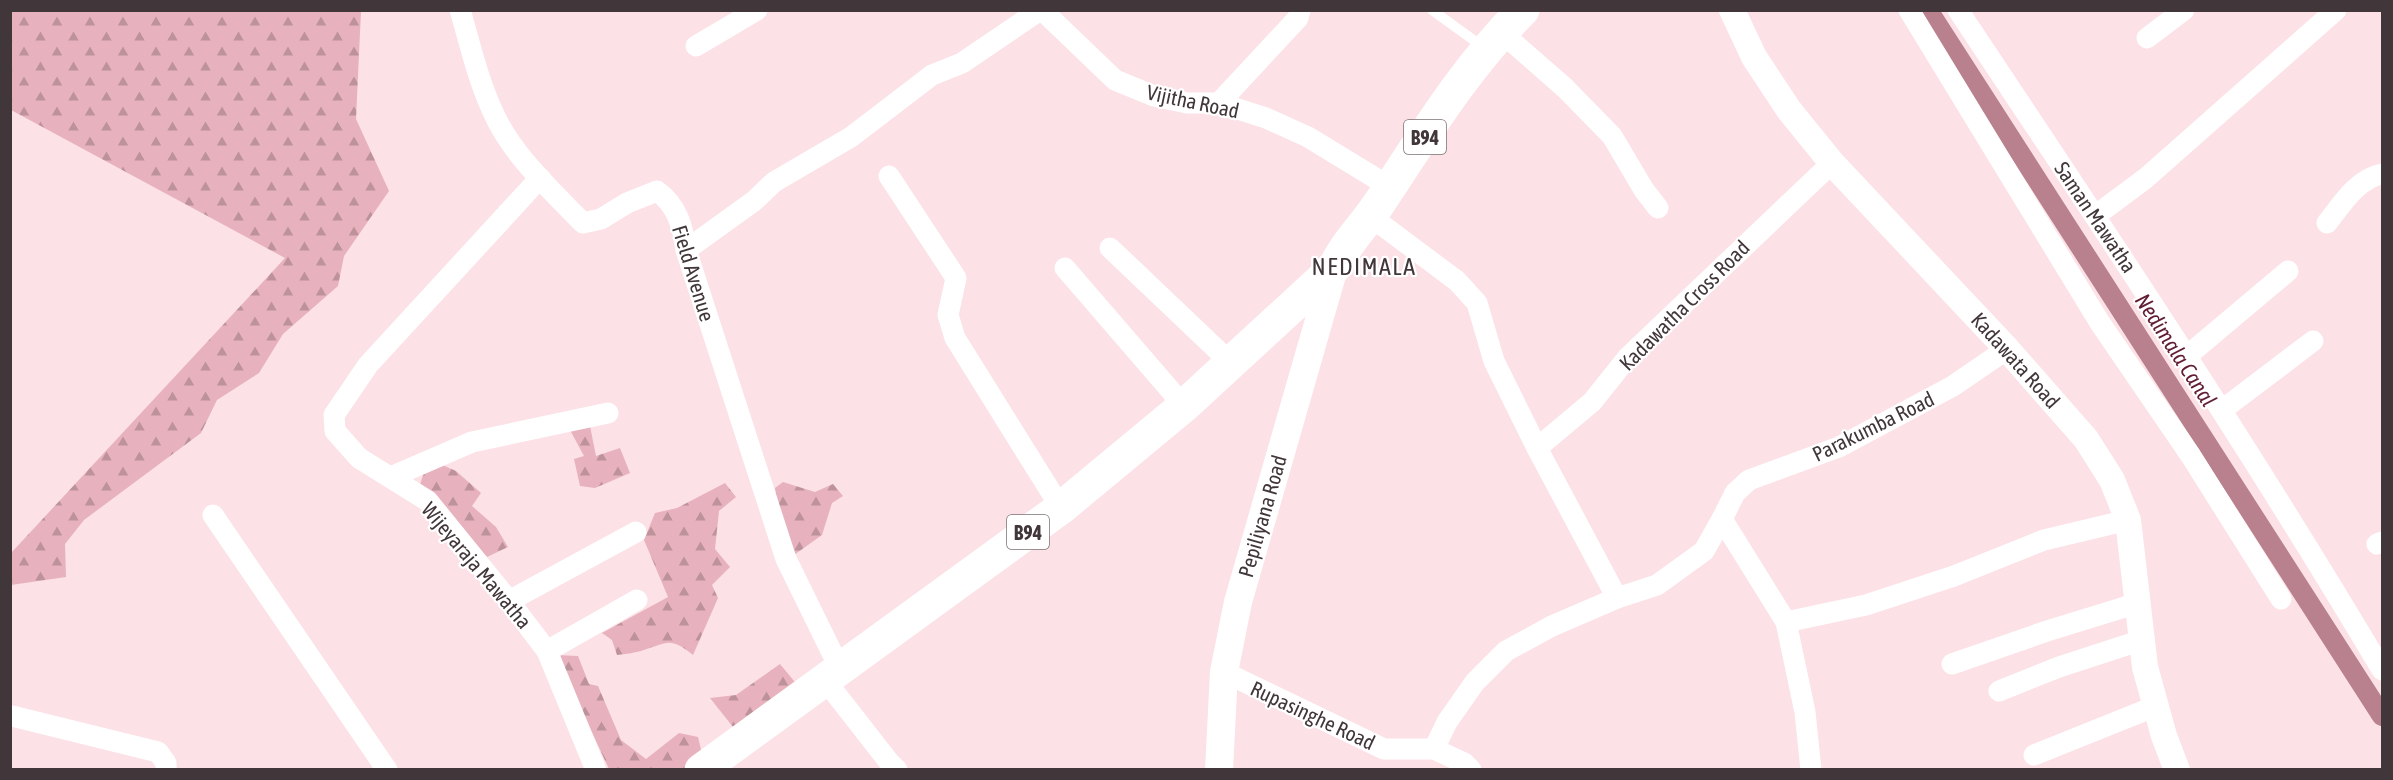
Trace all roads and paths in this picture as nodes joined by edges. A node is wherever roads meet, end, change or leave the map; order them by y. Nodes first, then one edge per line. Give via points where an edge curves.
1 (460, 10) edge
2 (757, 10) edge
3 (1041, 10) edge
4 (1300, 10) edge
5 (1432, 10) edge
6 (1732, 10) edge
7 (1909, 10) edge
8 (1958, 10) edge
9 (2184, 10) edge
10 (2336, 10) edge
11 (1503, 31) edge
12 (2147, 38) dead end
13 (696, 45) dead end
14 (1219, 103) junction
15 (1832, 163) junction
16 (2382, 174) edge
17 (889, 176) dead end
18 (540, 178) junction
19 (1390, 187) junction
20 (1658, 208) dead end
21 (1370, 216) junction
22 (2096, 216) junction
23 (2327, 223) dead end
24 (1110, 248) dead end
25 (686, 250) junction
26 (1065, 268) dead end
27 (1334, 268) junction
28 (2288, 271) dead end
29 (2313, 341) dead end
30 (2007, 349) junction
31 (2187, 356) junction
32 (1232, 363) junction
33 (1184, 406) junction
34 (2222, 410) junction
35 (608, 413) dead end
36 (1537, 448) junction
37 (391, 477) junction
38 (1061, 508) junction
39 (213, 515) dead end
40 (1722, 519) junction
41 (2128, 520) junction
42 (636, 532) dead end
43 (1617, 598) junction
44 (2281, 599) dead end
45 (637, 600) dead end
46 (509, 602) junction
47 (2138, 603) junction
48 (1786, 622) junction
49 (2142, 640) junction
50 (547, 651) junction
51 (1952, 664) dead end
52 (2382, 670) edge
53 (1224, 672) junction
54 (833, 675) junction
55 (1999, 691) dead end
56 (2156, 706) junction
57 (12, 716) edge
58 (1434, 749) junction
59 (2034, 755) dead end
60 (166, 770) edge
61 (387, 770) edge
62 (596, 770) edge
63 (701, 770) edge
64 (897, 770) edge
65 (1219, 770) edge
66 (1471, 770) edge
67 (1811, 770) edge
68 (2178, 770) edge

1 - 18 street, Field Avenue via 493,113
2 - 13 street
3 - 14 street, Vijitha Road via 1115,80 1154,96 1187,103
3 - 25 street via 962,63 932,75 851,137 774,182
4 - 14 street via 1298,18
5 - 11 lane
6 - 15 street, Kadawata Road via 1754,57 1789,110
7 - 44 street via 2100,323 2191,456
8 - 22 street, Saman Mawatha
9 - 12 street
10 - 22 street via 2146,178
11 - 19 main road, B94
11 - 20 street via 1612,136
14 - 19 street, Vijitha Road via 1308,137
15 - 30 street, Kadawata Road
15 - 36 street, Kadawatha Cross Road via 1628,357 1592,402
16 - 23 street via 2351,192
17 - 38 street via 956,278 948,315 955,338
18 - 25 street, Field Avenue via 583,223 601,219 657,191 667,198 682,224
18 - 37 street, Wijeyaraja Mawatha via 368,366 334,415 335,431 343,441 359,458
19 - 21 main road, B94
21 - 27 main road, B94
21 - 36 street via 1457,281 1477,303 1494,361
22 - 31 street, Saman Mawatha
24 - 32 street
25 - 54 street, Field Avenue via 786,559
26 - 33 street
27 - 32 main road, B94
27 - 53 main road, Pepiliyana Road via 1238,602
28 - 31 street
29 - 34 street
30 - 40 street, Parakumba Road via 1953,386 1839,447 1749,480 1735,493
30 - 41 street, Kadawata Road via 2086,439 2112,480
31 - 34 street, Saman Mawatha
32 - 33 main road, B94
33 - 38 main road, B94
34 - 52 street, Saman Mawatha
35 - 37 street via 472,442
36 - 43 street
37 - 46 street, Wijeyaraja Mawatha via 428,501
38 - 54 main road, B94
39 - 61 street
40 - 43 street via 1704,551 1658,585
40 - 48 street
41 - 47 street, Kadawata Road
41 - 48 street via 2044,540 1866,605
42 - 46 street
43 - 58 street via 1506,651 1475,682 1447,722
45 - 50 street
46 - 50 street, Wijeyaraja Mawatha
47 - 49 street, Kadawata Road
47 - 51 street
48 - 67 street via 1805,712
49 - 55 street
49 - 56 street, Kadawata Road
50 - 62 street, Wijeyaraja Mawatha
53 - 58 street, Rupasinghe Road via 1384,749
53 - 65 main road, Pepiliyana Road
54 - 63 main road, B94
54 - 64 street, Field Avenue via 881,753
56 - 59 street
56 - 68 street, Kadawata Road
57 - 60 street via 158,753
58 - 66 street, Rupasinghe Road

